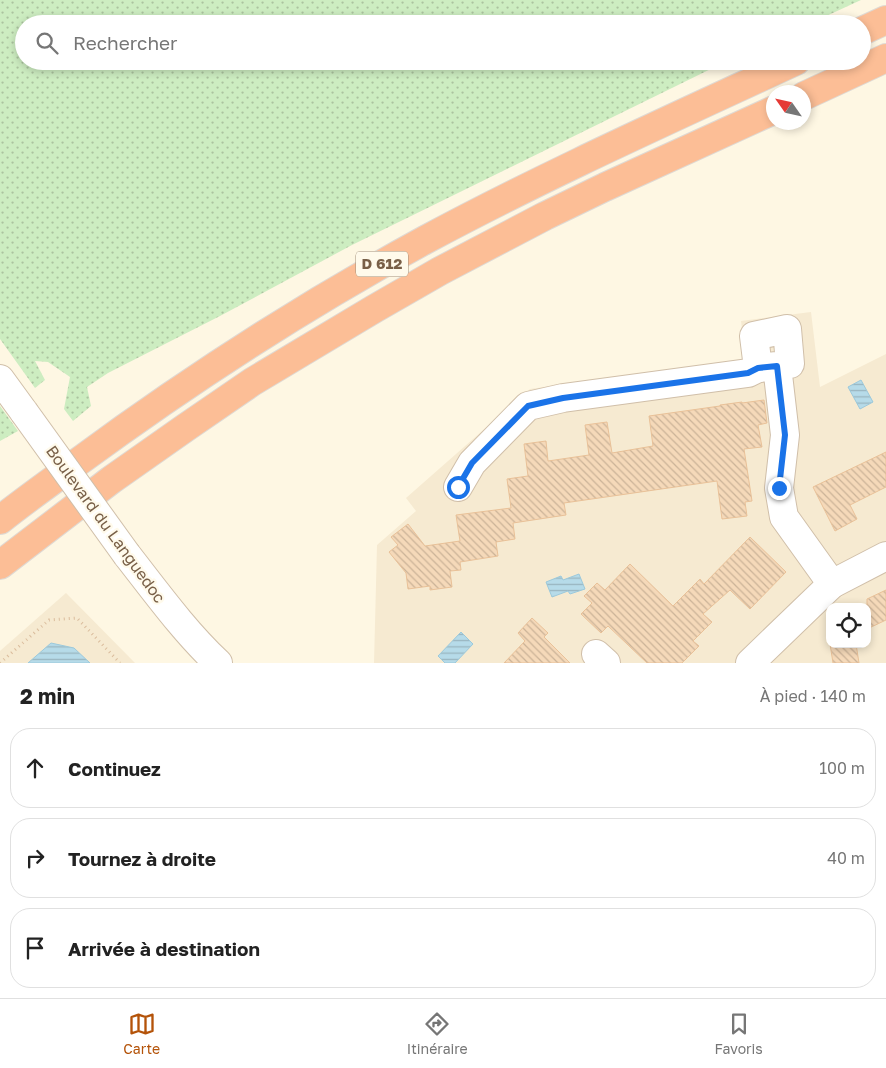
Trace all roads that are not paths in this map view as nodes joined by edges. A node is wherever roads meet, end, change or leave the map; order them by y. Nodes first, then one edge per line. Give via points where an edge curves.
1 (886, 20) edge
2 (871, 27) edge
3 (886, 58) edge
4 (871, 65) edge
5 (776, 70) edge
6 (860, 70) edge
7 (811, 93) edge
8 (766, 114) edge
9 (0, 379) edge
10 (458, 487) dead end
11 (0, 520) edge
12 (886, 556) edge
13 (0, 565) edge
14 (832, 584) junction
15 (763, 659) edge
16 (218, 663) edge

1 - 2 highway
3 - 4 highway
5 - 11 highway, D 612 via 549,177 350,282 135,420
6 - 7 highway
8 - 13 highway, D 612 via 546,216 382,304 252,382 111,480
9 - 16 street, Boulevard du Languedoc, bridge via 127,555 164,603
10 - 14 street via 472,463 528,406 563,398 748,373 768,367 785,435 779,488 784,517
12 - 14 street
14 - 15 street

